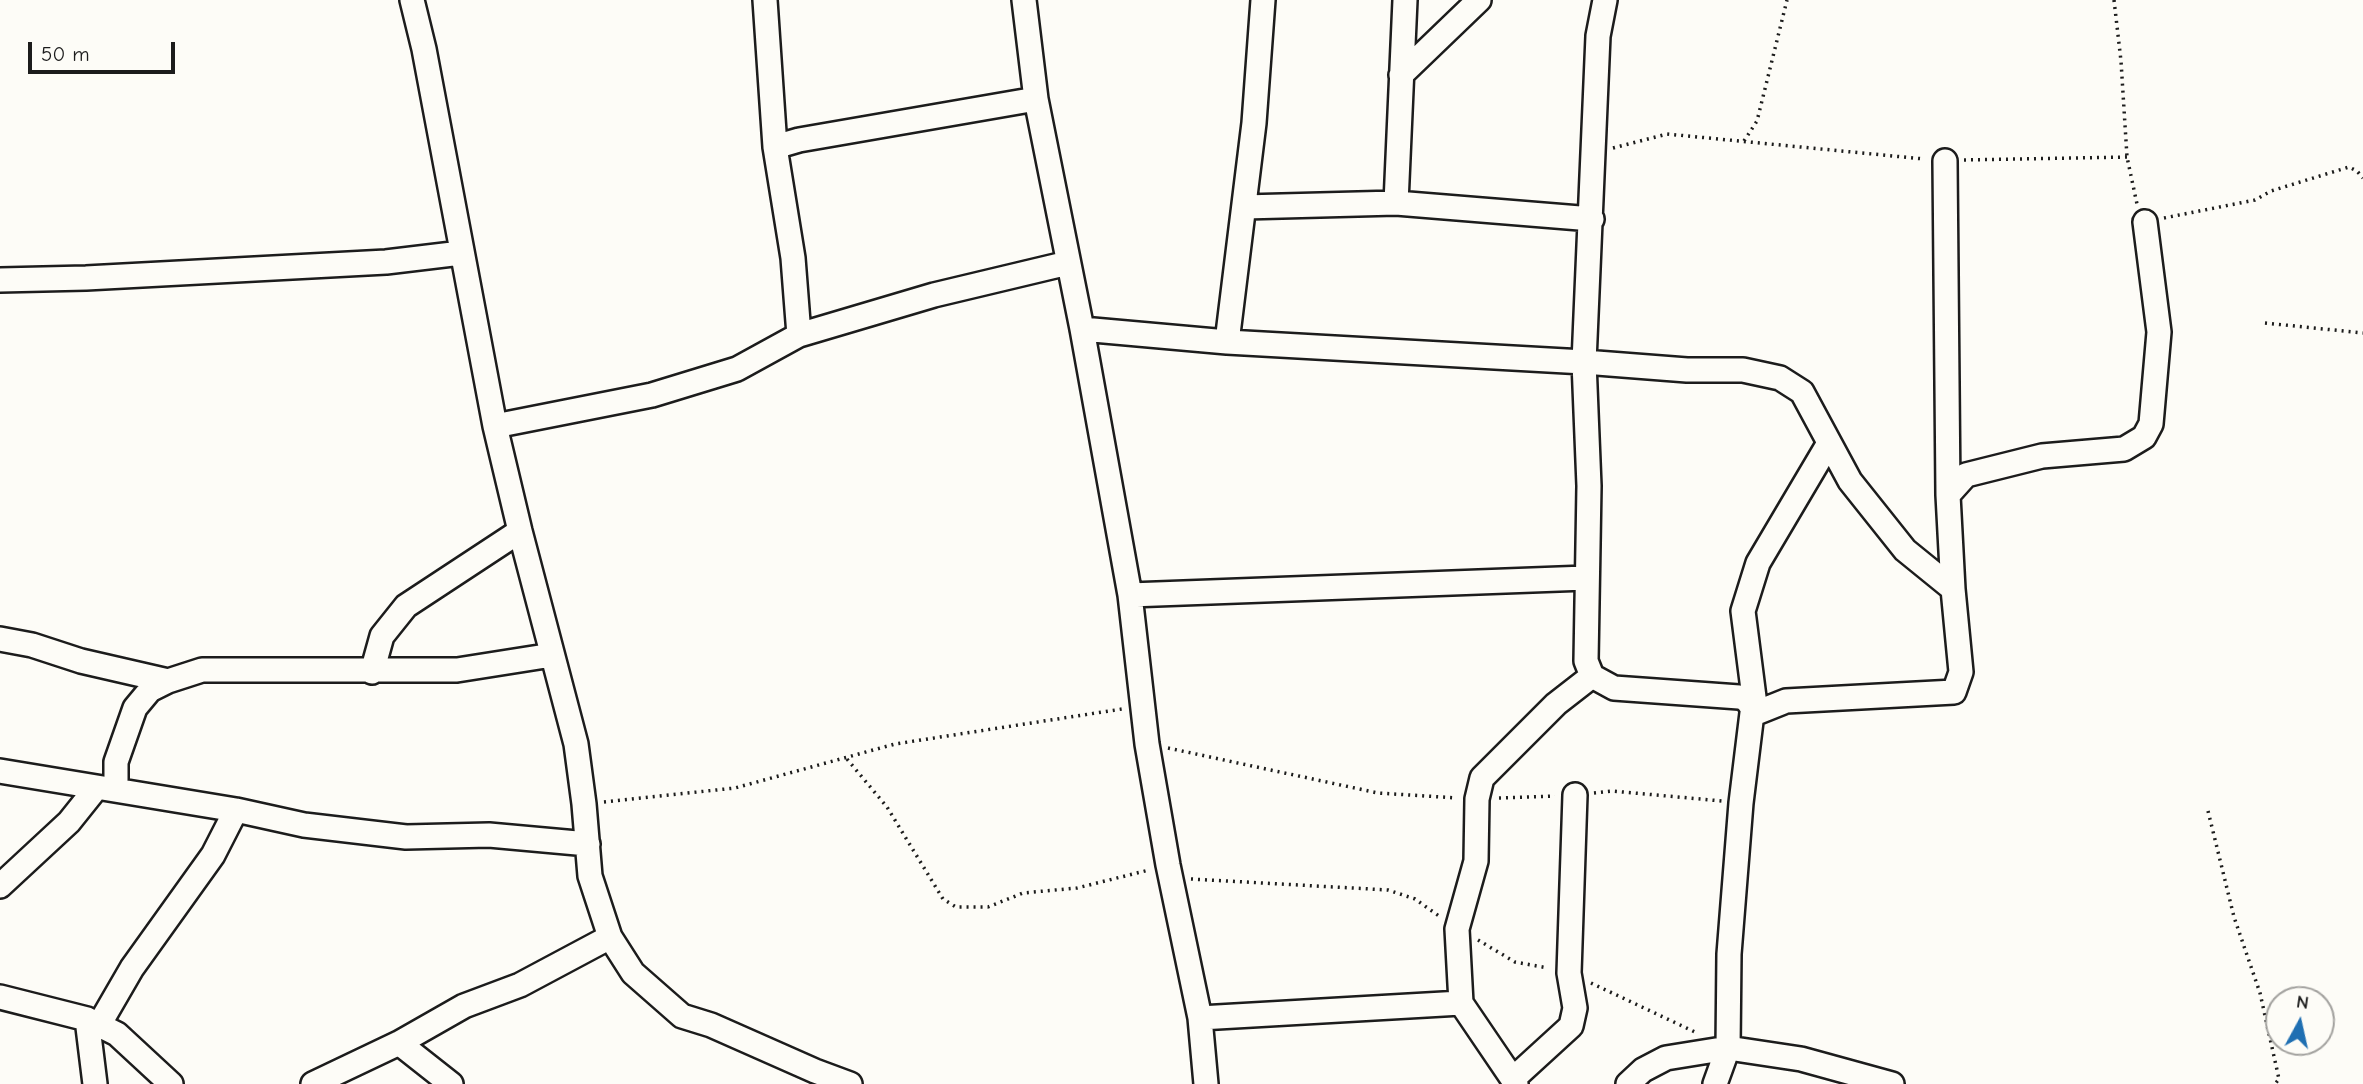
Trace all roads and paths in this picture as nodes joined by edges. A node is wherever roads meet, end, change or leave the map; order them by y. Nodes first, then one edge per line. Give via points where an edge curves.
1 (412, 0) edge
2 (765, 0) edge
3 (1024, 0) edge
4 (1263, 0) edge
5 (1405, 0) edge
6 (1479, 0) edge
7 (1605, 0) edge
8 (1787, 0) edge
9 (2114, 0) edge
10 (1401, 75) junction
11 (1036, 99) junction
12 (1744, 141) junction
13 (775, 147) junction
14 (1591, 156) junction
15 (2127, 157) junction
16 (1945, 161) junction
17 (2363, 178) edge
18 (1396, 203) junction
19 (1244, 207) junction
20 (1592, 219) junction
21 (2145, 222) junction
22 (461, 253) junction
23 (1068, 263) junction
24 (0, 280) edge
25 (2265, 323) dead end
26 (1082, 330) junction
27 (2363, 333) edge
28 (799, 335) junction
29 (1227, 342) junction
30 (1584, 362) junction
31 (495, 426) junction
32 (1829, 443) junction
33 (1948, 495) junction
34 (520, 531) junction
35 (1586, 578) junction
36 (1953, 589) junction
37 (1130, 595) junction
38 (0, 639) edge
39 (552, 655) junction
40 (372, 672) junction
41 (1592, 676) junction
42 (168, 681) junction
43 (1143, 706) junction
44 (1756, 713) junction
45 (1147, 744) junction
46 (846, 758) junction
47 (0, 771) edge
48 (106, 789) junction
49 (1575, 795) junction
50 (1477, 799) junction
51 (1741, 803) junction
52 (584, 804) junction
53 (236, 810) junction
54 (2208, 811) dead end
55 (588, 844) junction
56 (1170, 874) junction
57 (0, 886) edge
58 (1457, 929) junction
59 (610, 937) junction
60 (0, 998) edge
61 (1461, 1003) junction
62 (1200, 1018) junction
63 (93, 1022) junction
64 (399, 1043) junction
65 (1728, 1048) junction
66 (808, 1078) edge
67 (1515, 1082) edge
68 (95, 1084) edge
69 (171, 1084) edge
70 (313, 1084) edge
71 (451, 1084) edge
72 (850, 1084) edge
73 (1206, 1084) edge
74 (1628, 1084) edge
75 (1715, 1084) edge
76 (1892, 1084) edge
77 (2275, 1084) edge

1 - 22 street
2 - 13 street
3 - 11 street
4 - 19 street
5 - 10 street
6 - 10 street
7 - 14 street via 1598,36
8 - 12 path via 1757,121
9 - 15 path
10 - 18 street
11 - 13 street
11 - 23 street
12 - 14 path via 1667,134
12 - 16 path
13 - 28 street via 793,258
14 - 20 street
15 - 16 path
15 - 21 path
16 - 33 street
17 - 21 path via 2349,167 2255,200
18 - 19 street
18 - 20 street
19 - 29 street
20 - 30 street
21 - 33 street via 2159,332 2151,424 2144,437 2124,449 2042,456 1966,475
22 - 24 street via 386,262
22 - 31 street
23 - 26 street
23 - 28 street via 933,295
25 - 27 path
26 - 29 street
26 - 37 street
28 - 31 street via 737,369 652,395
29 - 30 street
30 - 32 street via 1743,370 1780,378 1802,392
30 - 35 street via 1589,486
31 - 34 street
32 - 36 street via 1850,481 1905,550
32 - 44 street via 1758,563 1743,611
33 - 36 street
34 - 39 street
34 - 40 street via 405,606 382,636
35 - 37 street
35 - 41 street via 1586,661
36 - 44 street via 1961,672 1954,692 1786,701
37 - 43 street
38 - 42 street
39 - 40 street via 457,670
39 - 52 street via 576,744
40 - 42 street via 202,670
41 - 44 street via 1614,688 1739,697
41 - 50 street via 1556,704 1482,778
42 - 48 street via 150,690 135,708
43 - 45 street
43 - 46 path via 895,744
44 - 51 street via 1752,713
45 - 50 path via 1378,793
45 - 56 street
46 - 52 path via 735,788
46 - 56 path via 887,807 943,899 956,906 988,907 1023,893
47 - 48 street
48 - 53 street
48 - 57 street
49 - 50 path
49 - 51 path via 1612,791
49 - 67 street via 1571,1026
50 - 58 street via 1476,861
51 - 65 street via 1729,954
52 - 55 street
53 - 55 street via 304,825 405,837 489,835
53 - 63 street via 213,855
54 - 77 path via 2234,917 2260,993 2279,1079
55 - 59 street via 590,876
56 - 58 path via 1190,879 1388,890 1415,899
56 - 62 street
58 - 61 street
59 - 64 street via 520,985 464,1006
59 - 66 street via 633,973 682,1016 711,1025
60 - 63 street
61 - 62 street
61 - 67 street
62 - 73 street
63 - 68 street
63 - 69 street via 117,1034
64 - 70 street
64 - 71 street
65 - 74 street via 1666,1058
65 - 75 street
65 - 76 street via 1801,1059
66 - 72 street

